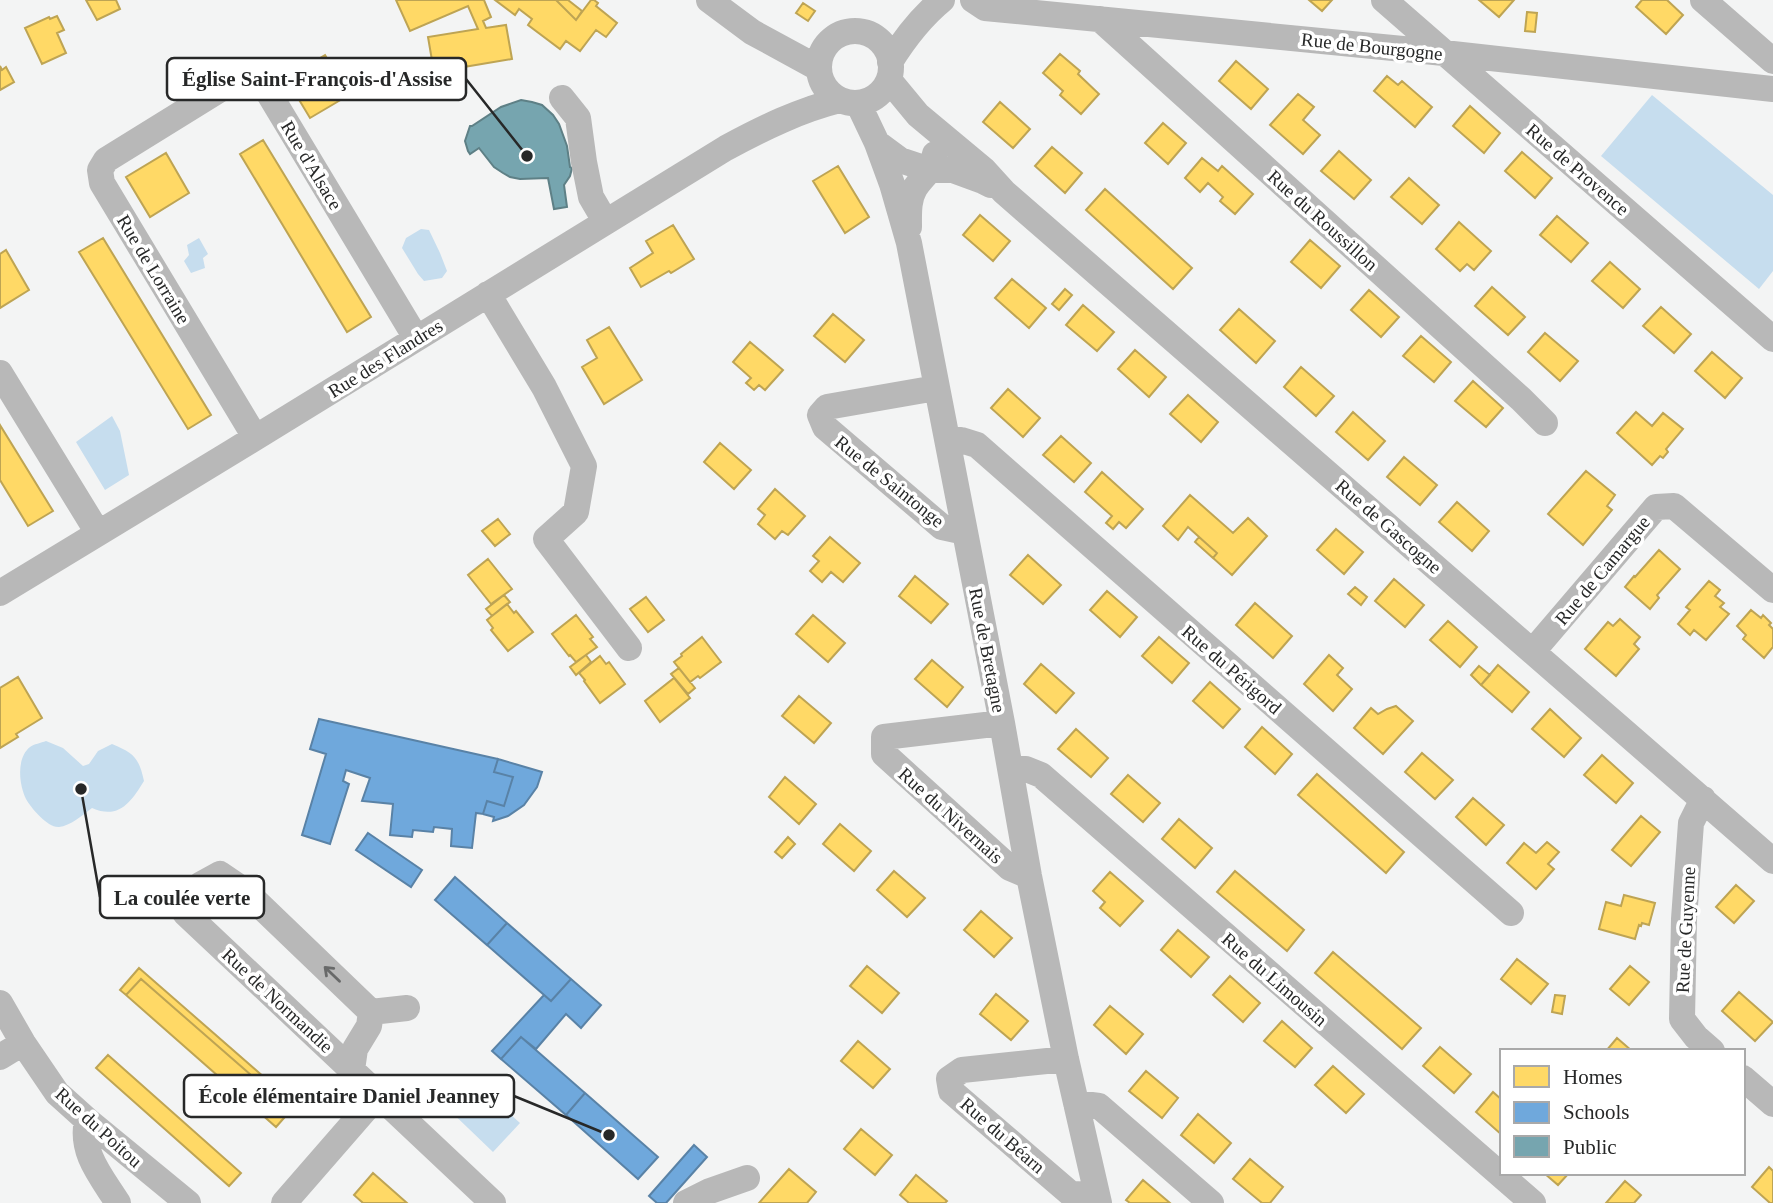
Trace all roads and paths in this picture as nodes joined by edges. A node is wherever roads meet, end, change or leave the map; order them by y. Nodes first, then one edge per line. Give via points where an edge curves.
1 (709, 0) edge
2 (973, 0) edge
3 (1384, 0) edge
4 (1703, 0) edge
5 (935, 6) edge
6 (1100, 19) junction
7 (873, 36) junction
8 (833, 38) junction
9 (765, 39) junction
10 (1444, 53) junction
11 (1773, 61) edge
12 (890, 71) junction
13 (819, 74) junction
14 (1773, 89) edge
15 (562, 99) dead end
16 (849, 102) junction
17 (166, 123) joint
18 (931, 124) junction
19 (770, 125) junction
20 (877, 143) junction
21 (930, 170) junction
22 (1004, 192) junction
23 (606, 221) junction
24 (909, 243) junction
25 (488, 294) junction
26 (416, 338) junction
27 (1773, 339) edge
28 (0, 373) edge
29 (936, 388) junction
30 (1545, 423) dead end
31 (256, 437) junction
32 (947, 438) junction
33 (965, 532) junction
34 (98, 533) junction
35 (1773, 590) edge
36 (0, 593) edge
37 (629, 648) dead end
38 (1533, 651) junction
39 (1002, 723) junction
40 (1011, 769) junction
41 (1703, 799) junction
42 (1773, 861) edge
43 (1029, 876) junction
44 (1511, 913) dead end
45 (0, 1003) edge
46 (407, 1008) dead end
47 (371, 1012) junction
48 (23, 1043) junction
49 (1710, 1049) edge
50 (0, 1057) edge
51 (1066, 1059) junction
52 (352, 1070) junction
53 (1745, 1080) edge
54 (378, 1095) junction
55 (1076, 1103) junction
56 (1773, 1104) edge
57 (87, 1121) junction
58 (747, 1178) dead end
59 (1098, 1199) edge
60 (118, 1203) edge
61 (188, 1203) edge
62 (284, 1203) edge
63 (494, 1203) edge
64 (686, 1203) edge
65 (1212, 1203) edge
66 (1532, 1203) edge

1 - 9 street
2 - 6 street, Rue de Bourgogne via 985,8
3 - 10 street, Rue de Provence
4 - 11 street
5 - 7 street via 897,29
5 - 12 street via 906,37
6 - 10 street, Rue de Bourgogne
6 - 30 street, Rue du Roussillon
7 - 8 street via 854,31
7 - 12 street via 889,55
8 - 9 street
8 - 13 street via 820,57
9 - 13 street
10 - 14 street, Rue de Bourgogne
10 - 27 street, Rue de Provence
12 - 16 street via 877,96
12 - 18 street, Rue de Gascogne via 918,115
13 - 16 street via 826,90
13 - 19 street, Rue des Flandres
15 - 23 street via 578,118 592,197
16 - 19 street, Rue des Flandres via 817,106
16 - 20 street, Rue de Bretagne
17 - 26 street, Rue d'Alsace via 232,82 256,82 268,92
17 - 31 street, Rue de Lorraine via 106,160 100,170 102,183
18 - 21 street via 936,156
18 - 22 street, Rue de Gascogne
19 - 23 street, Rue des Flandres
20 - 21 street, Rue de Gascogne via 900,159
20 - 24 street, Rue de Bretagne
21 - 22 street, Rue de Gascogne via 953,170
21 - 24 street via 909,204
22 - 38 street, Rue de Gascogne
23 - 25 street, Rue des Flandres
24 - 29 street, Rue de Bretagne
25 - 26 street, Rue des Flandres
25 - 37 street via 544,387 584,466 576,512 546,539
26 - 31 street, Rue des Flandres
28 - 34 street
29 - 32 street, Rue de Bretagne
29 - 33 street, Rue de Saintonge via 827,407 820,415 825,427 942,527
31 - 34 street, Rue des Flandres
32 - 33 street, Rue de Bretagne
32 - 44 street, Rue du Périgord via 976,445
33 - 39 street, Rue de Bretagne
34 - 36 street, Rue des Flandres
35 - 38 street, Rue de Camargue via 1674,506 1656,507
38 - 41 street, Rue de Gascogne
39 - 40 street, Rue de Bretagne
39 - 43 street, Rue du Nivernais via 884,737 884,754 1010,868
40 - 43 street, Rue de Bretagne
40 - 66 street, Rue du Limousin via 1041,775
41 - 42 street, Rue de Gascogne
41 - 49 street, Rue de Guyenne via 1691,823 1682,1019
43 - 51 street, Rue de Bretagne
45 - 48 street, Rue du Poitou
46 - 47 street
47 - 52 street via 369,1026 355,1049
47 -> 52 street, Rue de Normandie via 245,891 220,874 200,885 185,913
48 - 50 street
48 - 57 street, Rue du Poitou via 57,1093
51 - 55 street, Rue de Bretagne
51 - 59 street, Rue du Béarn via 962,1070 949,1079 951,1091 1070,1194
52 - 54 street, Rue de Normandie
53 - 56 street
54 - 62 street
54 - 63 street, Rue de Normandie
55 - 59 street, Rue de Bretagne
55 - 65 street via 1099,1106
57 - 60 street via 87,1153
57 - 61 street, Rue du Poitou
58 - 64 street

